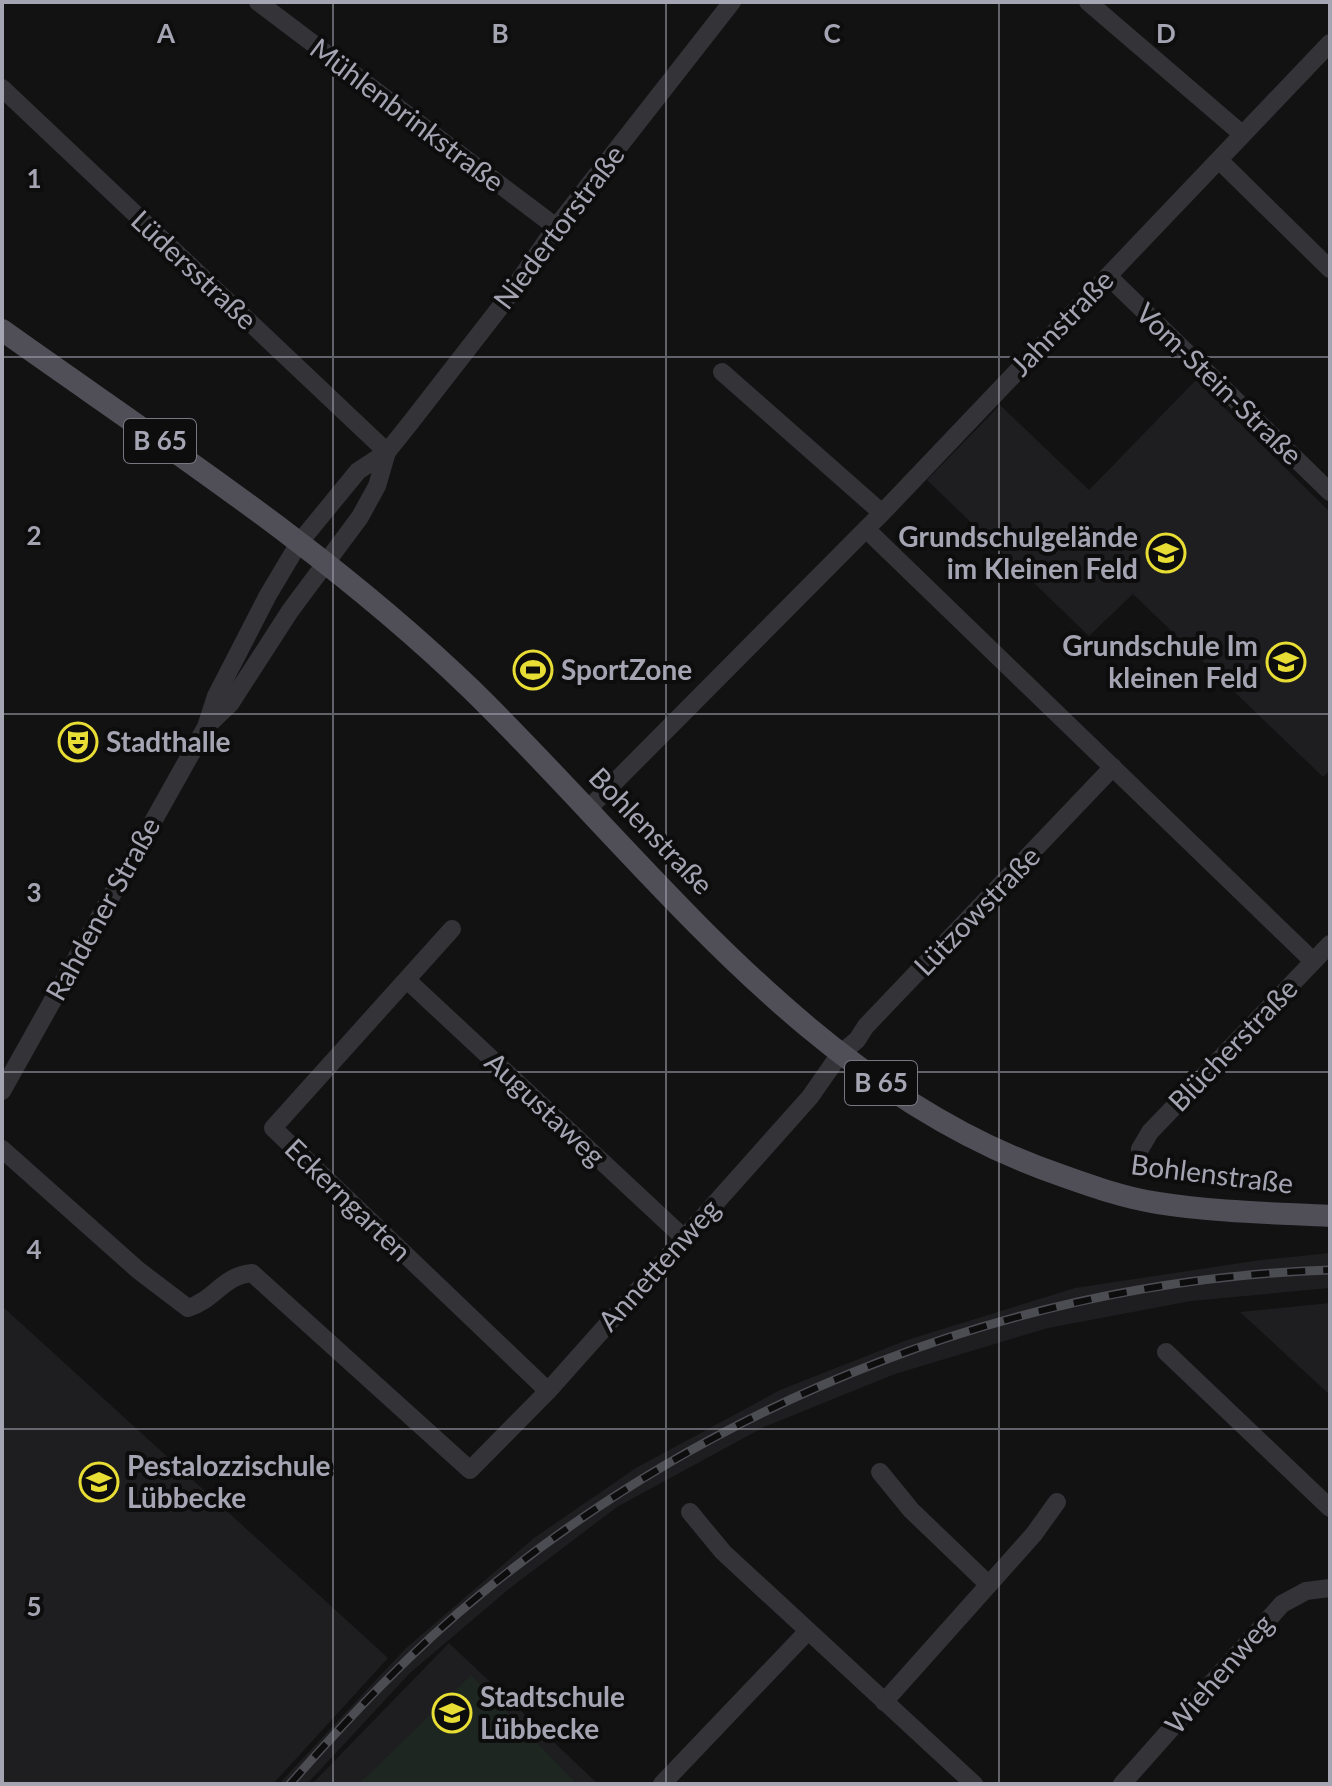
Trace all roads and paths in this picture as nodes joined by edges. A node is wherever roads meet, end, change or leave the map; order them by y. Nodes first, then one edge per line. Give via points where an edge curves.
1 (258, 2) edge
2 (1088, 2) edge
3 (725, 5) edge
4 (1330, 43) edge
5 (2, 88) edge
6 (1242, 134) junction
7 (1219, 160) junction
8 (556, 227) junction
9 (1330, 269) edge
10 (1108, 276) junction
11 (2, 330) edge
12 (722, 372) dead end
13 (387, 452) junction
14 (1330, 492) edge
15 (882, 513) junction
16 (866, 529) junction
17 (299, 543) junction
18 (326, 564) junction
19 (206, 727) junction
20 (1113, 767) junction
21 (587, 810) junction
22 (452, 929) dead end
23 (1330, 944) edge
24 (1313, 961) junction
25 (407, 980) junction
26 (840, 1054) junction
27 (2, 1091) edge
28 (2, 1149) edge
29 (1140, 1149) dead end
30 (1330, 1216) edge
31 (684, 1238) junction
32 (1166, 1352) dead end
33 (548, 1391) junction
34 (880, 1472) dead end
35 (1057, 1502) dead end
36 (1330, 1508) edge
37 (690, 1512) dead end
38 (988, 1584) junction
39 (1330, 1588) edge
40 (807, 1632) junction
41 (884, 1702) junction
42 (662, 1784) edge
43 (974, 1784) edge
44 (1122, 1784) edge

1 - 8 street, Mühlenbrinkstraße
2 - 6 street
3 - 8 street, Niedertorstraße
4 - 6 street, Jahnstraße
5 - 13 street, Lüdersstraße
6 - 7 street, Jahnstraße
7 - 9 street
7 - 10 street, Jahnstraße
8 - 13 street, Niedertorstraße
10 - 14 street, Vom-Stein-Straße
10 - 15 street, Jahnstraße
11 - 17 main road, Bohlenstraße / B 65
12 - 15 street
13 - 17 street, Niedertorstraße via 358,471
13 - 18 street, Niedertorstraße via 377,486
15 - 16 street, Jahnstraße
16 - 20 street
16 - 21 street, Jahnstraße
17 - 18 main road, Bohlenstraße
17 - 19 street, Rahdener Straße via 216,696
18 - 19 street, Rahdener Straße via 230,704
18 - 21 main road, Bohlenstraße / B 65 via 471,689
19 - 27 street, Rahdener Straße
20 - 24 street
20 - 26 street, Lützowstraße
21 - 26 main road, Bohlenstraße / B 65 via 759,984
22 - 25 street, Eckerngarten
23 - 24 street, Blücherstraße
24 - 29 street, Blücherstraße via 1150,1132
25 - 31 street, Augustaweg
25 - 33 street, Eckerngarten via 273,1128
26 - 30 main road, Bohlenstraße / B 65 via 917,1108 977,1141 1091,1186 1156,1203
26 - 31 street, Annettenweg via 810,1097
28 - 33 street, Annettenweg via 188,1308 203,1303 234,1275 252,1273 470,1470
31 - 33 street, Annettenweg
32 - 36 street
34 - 38 street via 911,1510
35 - 38 street
37 - 40 street via 723,1552
38 - 41 street
39 - 44 street, Wiehenweg via 1306,1591 1282,1604
40 - 41 street
40 - 42 street
41 - 43 street

